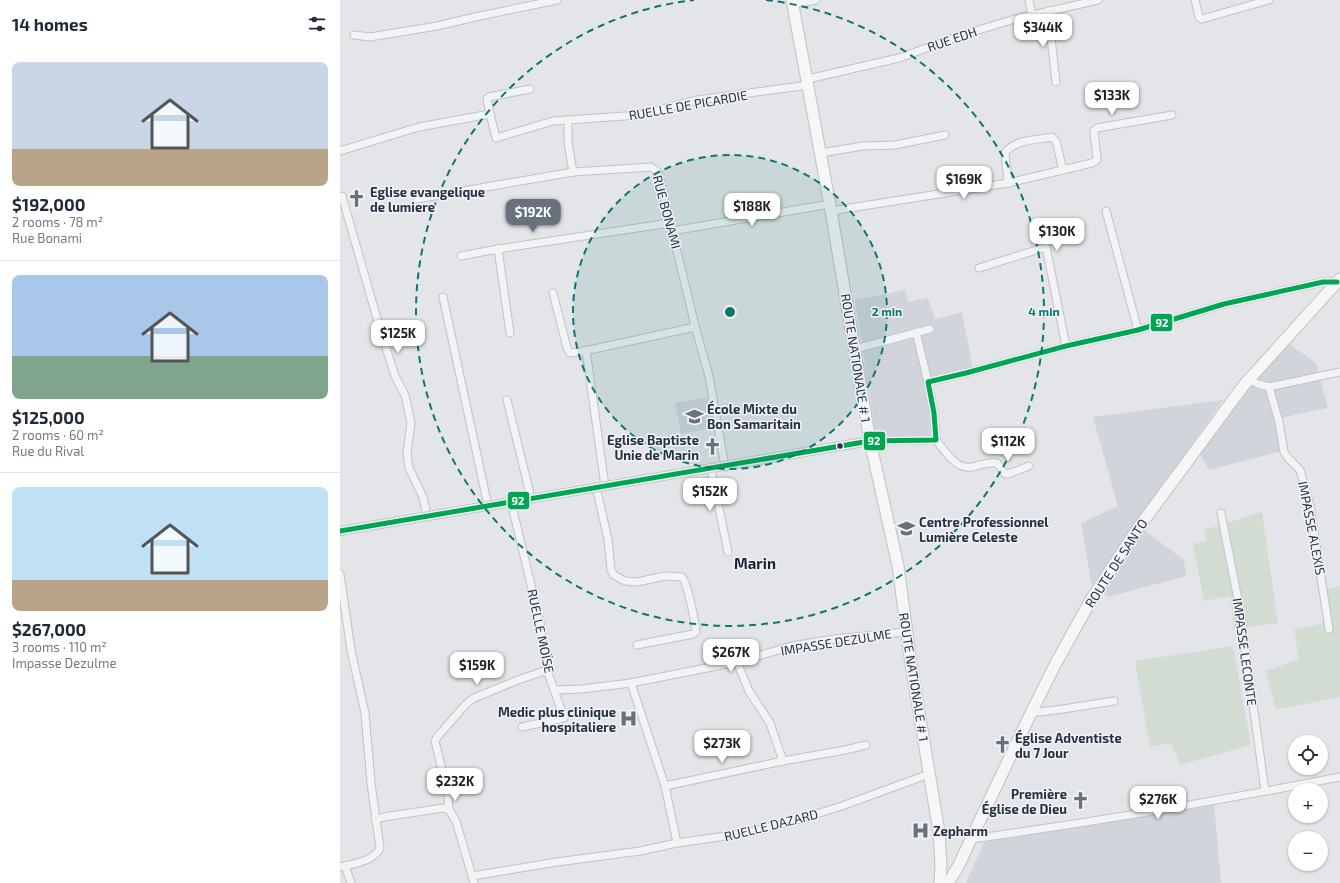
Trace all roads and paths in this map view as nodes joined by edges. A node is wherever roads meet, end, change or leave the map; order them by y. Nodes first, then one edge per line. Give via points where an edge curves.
1 (557, 0) edge
2 (816, 0) edge
3 (1029, 0) edge
4 (1098, 0) edge
5 (1195, 0) edge
6 (1269, 0) edge
7 (793, 2) edge
8 (1048, 12) junction
9 (1032, 15) junction
10 (354, 35) dead end
11 (808, 82) junction
12 (1056, 82) dead end
13 (530, 89) dead end
14 (490, 114) junction
15 (1172, 115) dead end
16 (568, 120) junction
17 (945, 135) dead end
18 (340, 151) edge
19 (821, 153) junction
20 (1063, 170) junction
21 (573, 172) junction
22 (1008, 183) junction
23 (342, 196) dead end
24 (417, 199) dead end
25 (831, 208) junction
26 (1106, 211) dead end
27 (344, 214) edge
28 (670, 223) junction
29 (672, 231) junction
30 (498, 249) junction
31 (461, 256) dead end
32 (979, 268) dead end
33 (1339, 280) edge
34 (553, 293) dead end
35 (443, 297) dead end
36 (695, 327) junction
37 (930, 328) dead end
38 (1138, 330) junction
39 (916, 332) junction
40 (510, 333) dead end
41 (1066, 346) junction
42 (855, 349) junction
43 (586, 350) junction
44 (1340, 372) edge
45 (1249, 379) junction
46 (928, 382) junction
47 (1269, 387) junction
48 (507, 400) dead end
49 (936, 440) junction
50 (870, 441) junction
51 (1029, 466) dead end
52 (725, 467) junction
53 (712, 469) junction
54 (601, 486) junction
55 (531, 498) junction
56 (511, 502) junction
57 (488, 506) junction
58 (1221, 513) dead end
59 (427, 516) junction
60 (340, 531) edge
61 (728, 552) dead end
62 (340, 574) edge
63 (1328, 629) dead end
64 (906, 632) junction
65 (637, 645) dead end
66 (738, 662) junction
67 (547, 670) junction
68 (631, 683) junction
69 (554, 690) junction
70 (1114, 700) dead end
71 (1031, 713) junction
72 (522, 727) dead end
73 (866, 745) dead end
74 (783, 761) junction
75 (929, 774) junction
76 (1340, 777) edge
77 (665, 786) junction
78 (1265, 791) junction
79 (450, 810) junction
80 (375, 819) junction
81 (971, 839) junction
82 (677, 843) junction
83 (343, 867) edge
84 (473, 880) edge
85 (351, 883) edge
86 (940, 883) edge
87 (948, 883) edge

1 - 10 street via 437,26 370,36
2 - 7 street
3 - 9 street
4 - 8 street, RUE EDH
5 - 6 street via 1202,19
7 - 11 main road, ROUTE NATIONALE # 1
8 - 9 street, RUE EDH
8 - 12 street
9 - 11 street, RUE EDH via 965,34 899,58
11 - 16 street, RUELLE DE PICARDIE via 697,100 639,115
11 - 19 main road, ROUTE NATIONALE # 1
13 - 14 street via 490,97
14 - 16 street, RUELLE DE PICARDIE via 496,138 553,121
14 - 18 street via 419,127
15 - 20 street via 1097,128 1094,131 1096,160
16 - 21 street via 568,142
17 - 19 street via 895,145 864,146
19 - 25 main road, ROUTE NATIONALE # 1
20 - 22 street
20 - 22 street via 1055,138 1021,142 1005,153
21 - 24 street, RUE BONAMI
21 - 28 street, RUE BONAMI via 651,167 658,172
22 - 25 street
23 - 27 street
25 - 29 street
25 - 42 main road, ROUTE NATIONALE # 1
26 - 38 street
27 - 59 street via 395,376 405,394 411,423 407,453 409,468 423,498
28 - 29 street, RUE BONAMI
28 - 30 street
29 - 36 street, RUE BONAMI
30 - 31 street
30 - 40 street
32 - 41 street via 1046,247
33 - 38 street via 1224,304
33 - 45 main road, ROUTE DE SANTO
34 - 43 street via 567,348 570,353
35 - 57 street
36 - 43 street
36 - 52 street, RUE BONAMI via 709,376
37 - 39 street
38 - 41 street
39 - 42 street
39 - 46 street
41 - 46 street
42 - 50 main road, ROUTE NATIONALE # 1
43 - 54 street
44 - 47 street
45 - 47 street
45 - 71 main road, ROUTE DE SANTO via 1136,532 1092,598
46 - 49 street
47 - 63 street, IMPASSE ALEXIS via 1284,452 1300,470 1310,506
48 - 55 street
49 - 50 street
49 - 51 street via 960,466 997,463 1006,474
50 - 52 main road
50 - 64 main road, ROUTE NATIONALE # 1 via 898,566
52 - 53 main road
53 - 54 main road
53 - 61 street
54 - 55 main road
54 - 65 street via 614,575 631,582 665,576 682,577 695,621 694,634
55 - 56 main road
56 - 57 main road
56 - 67 street, RUELLE MOÏSE via 540,622
57 - 59 main road
58 - 78 street, IMPASSE LECONTE via 1240,610
59 - 60 main road
62 - 80 street via 351,650 365,713
64 - 66 street, IMPASSE DEZULME via 792,646
64 - 75 main road, ROUTE NATIONALE # 1
66 - 68 street, IMPASSE DEZULME
66 - 74 street via 750,694 770,723
67 - 69 street, RUELLE MOÏSE
67 - 79 street via 474,698 438,736 435,741
68 - 69 street, IMPASSE DEZULME via 582,690
68 - 77 street
69 - 72 street, RUELLE MOÏSE via 564,718
70 - 71 street
71 - 81 main road, ROUTE DE SANTO
73 - 74 street
74 - 77 street
75 - 82 street, RUELLE DAZARD via 794,821 747,833
75 - 86 main road, ROUTE NATIONALE # 1 via 939,832
76 - 78 street
77 - 82 street
78 - 81 street via 1081,824
79 - 80 street via 442,808
79 - 84 street via 456,821
80 - 83 street via 380,848 378,853
81 - 87 main road, ROUTE DE SANTO
82 - 84 street, RUELLE DAZARD via 640,851 557,862
83 - 85 street

